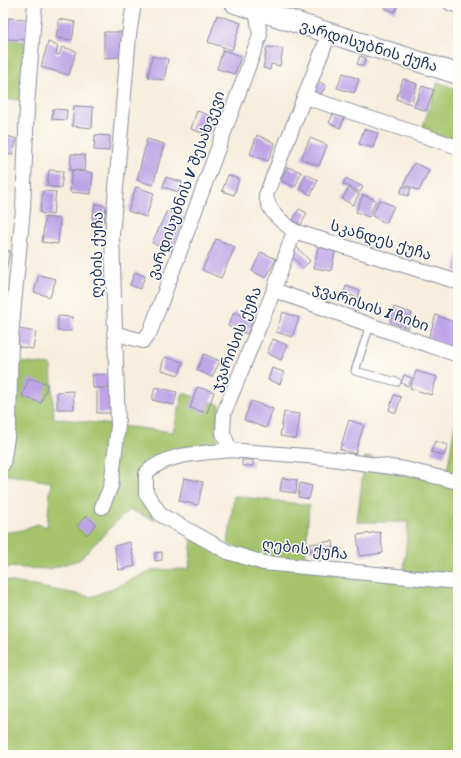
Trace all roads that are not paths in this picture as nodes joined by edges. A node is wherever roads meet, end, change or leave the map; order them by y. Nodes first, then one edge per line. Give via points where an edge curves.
1 (35, 3) edge
2 (134, 3) edge
3 (235, 3) edge
4 (450, 3) edge
5 (458, 6) edge
6 (256, 10) junction
7 (329, 34) junction
8 (458, 74) edge
9 (305, 96) junction
10 (458, 147) edge
11 (294, 231) junction
12 (458, 282) edge
13 (274, 290) junction
14 (370, 325) junction
15 (114, 333) junction
16 (458, 355) edge
17 (396, 382) dead end
18 (230, 450) junction
19 (3, 464) edge
20 (458, 482) edge
21 (102, 507) dead end
22 (458, 582) edge

1 - 19 street via 23,209 10,336 9,424
2 - 15 street, ღების ქუჩა via 112,235
3 - 6 street, ვარდისუბნის ქუჩა
4 - 5 street
6 - 7 street, ვარდისუბნის ქუჩა
6 - 15 street, ვარდისუბნის V შესახვევი via 260,35 150,332 143,340
7 - 8 street, ვარდისუბნის ქუჩა
7 - 9 street
9 - 10 street
9 - 11 street via 266,195 274,215
11 - 12 street, სკანდეს ქუჩა
11 - 13 street, ჯვარისის ქუჩა
13 - 14 street, ჯვარისის I ჩიხი
13 - 18 street, ჯვარისის ქუჩა via 224,413 222,434
14 - 16 street, ჯვარისის I ჩიხი
14 - 17 lane via 355,371
15 - 21 street, ღების ქუჩა via 118,426 111,486
18 - 20 street via 318,457 405,469
18 - 22 street, ღების ქუჩა via 179,456 156,463 146,473 146,492 161,515 228,552 264,563

